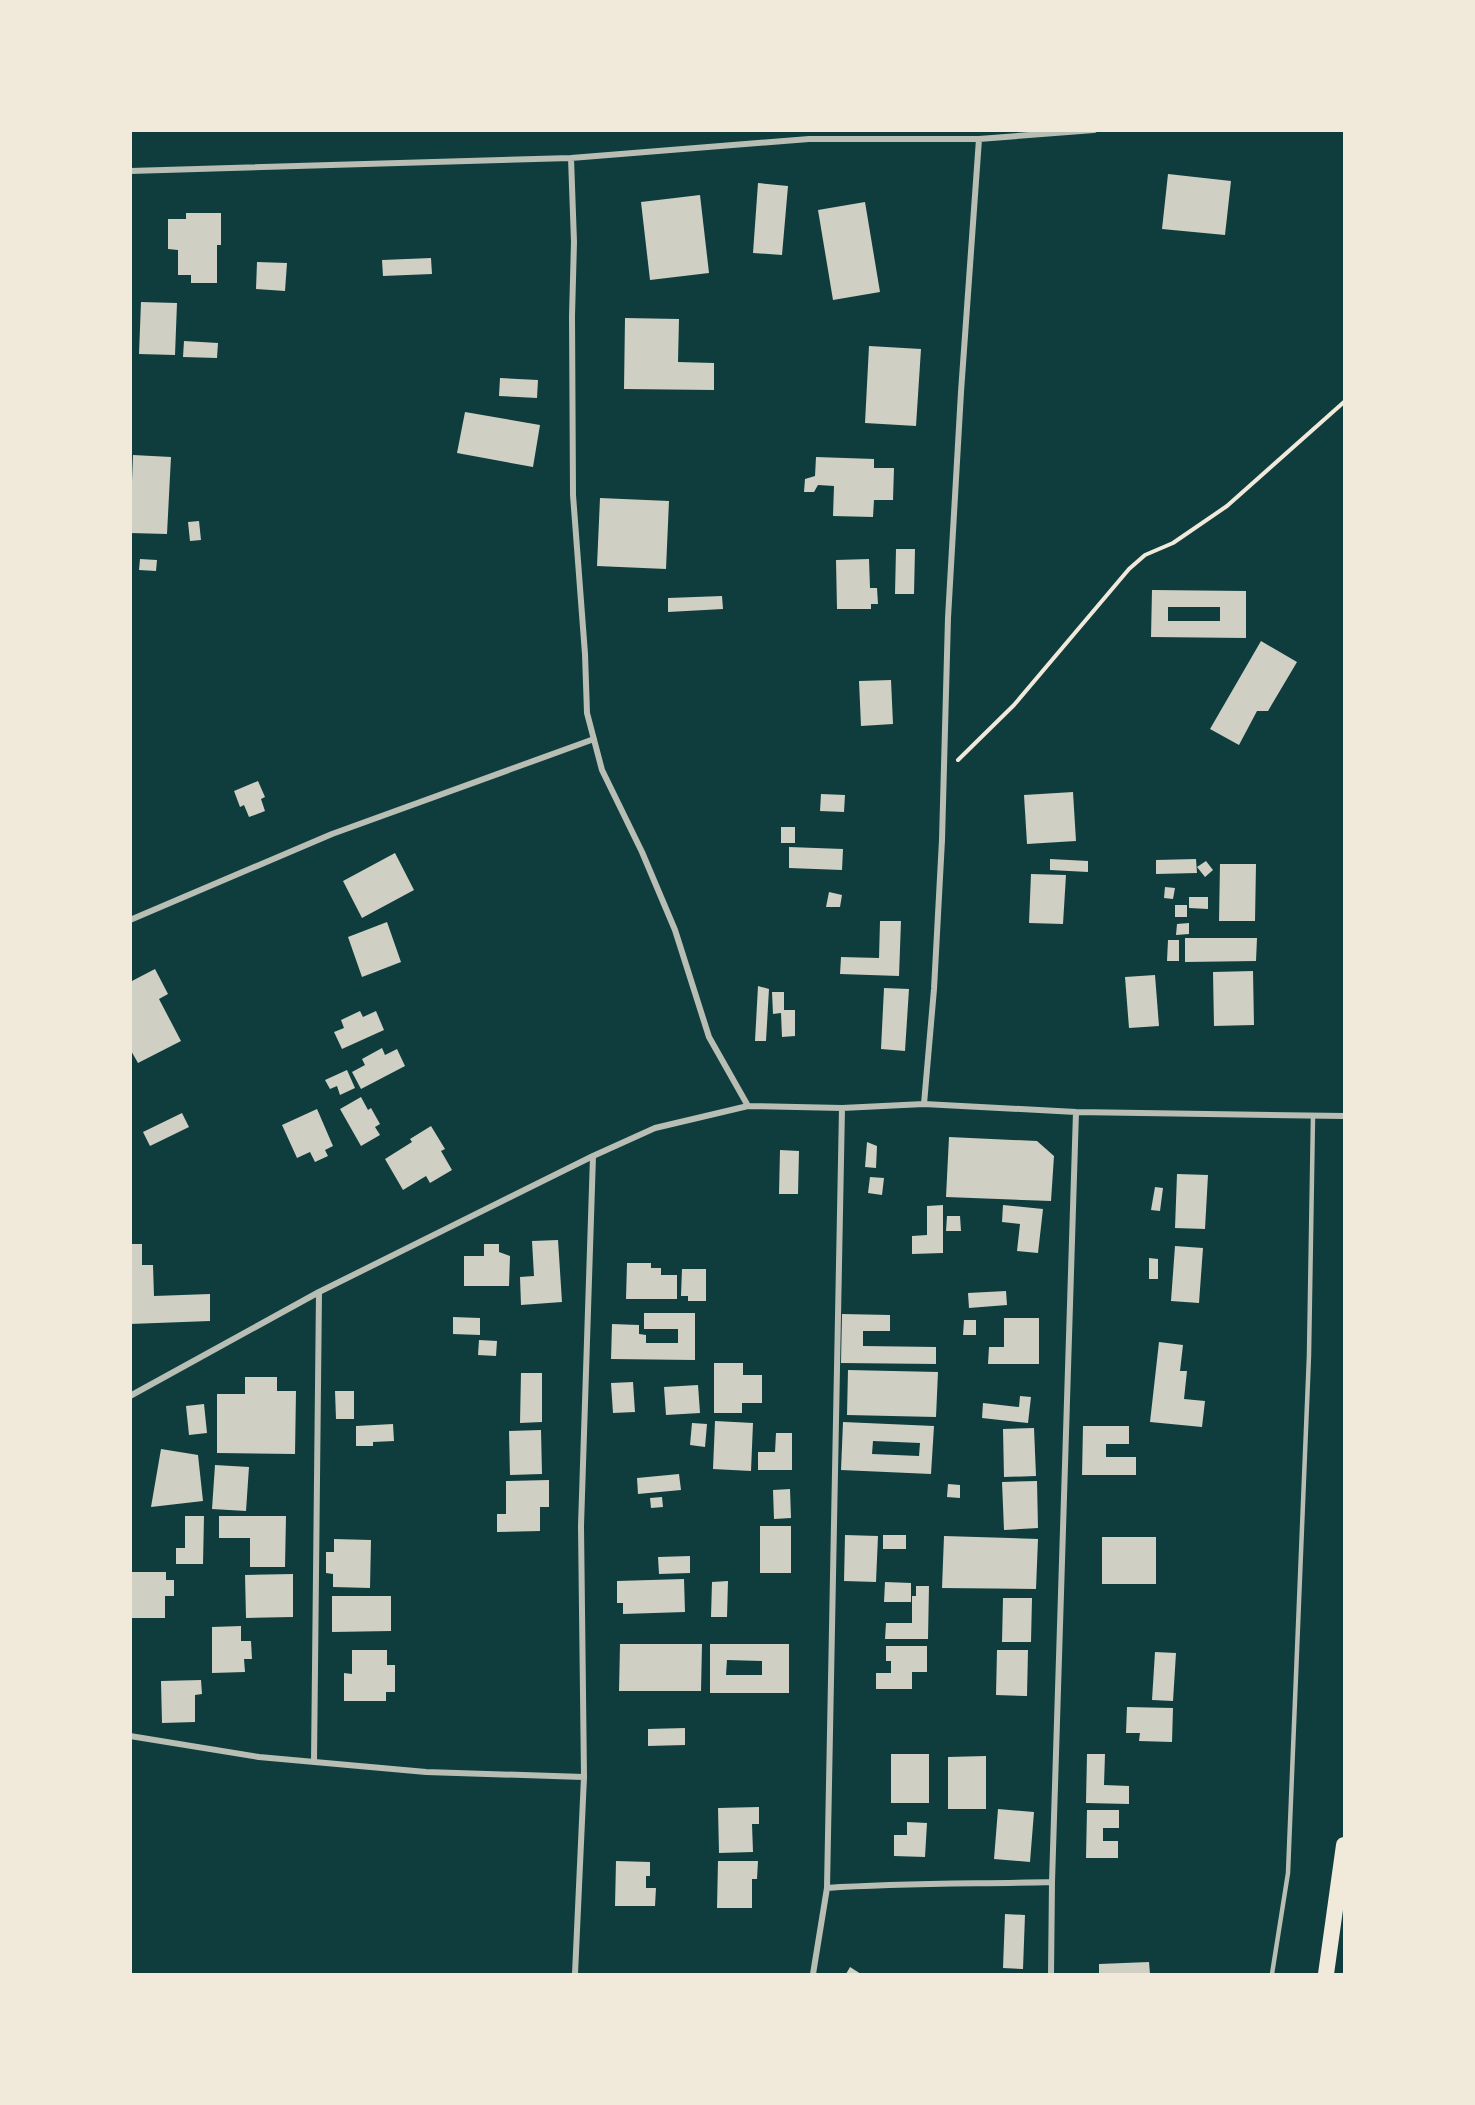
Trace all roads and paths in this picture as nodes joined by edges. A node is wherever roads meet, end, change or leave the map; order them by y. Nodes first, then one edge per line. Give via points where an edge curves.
1 (1094, 130) edge
2 (979, 139) junction
3 (571, 158) junction
4 (130, 171) edge
5 (1344, 402) edge
6 (594, 739) junction
7 (944, 774) junction
8 (130, 920) edge
9 (924, 1104) junction
10 (748, 1106) junction
11 (842, 1108) junction
12 (1076, 1112) junction
13 (1313, 1116) junction
14 (1344, 1116) edge
15 (593, 1156) junction
16 (319, 1292) junction
17 (130, 1396) edge
18 (130, 1736) edge
19 (314, 1762) junction
20 (584, 1777) junction
21 (1344, 1845) edge
22 (1052, 1882) junction
23 (827, 1888) junction
24 (575, 1974) edge
25 (813, 1974) edge
26 (1051, 1974) edge
27 (1272, 1974) edge
28 (1326, 1974) edge

1 - 2 street
2 - 3 street via 808,139
2 - 7 street via 958,428
3 - 4 street
3 - 6 street via 573,495 587,713
5 - 7 path via 1227,506 1173,543 1145,555 1129,569 1014,705
6 - 8 street via 332,834
6 - 10 street via 602,770 675,930 709,1037
7 - 9 street
9 - 11 street
9 - 12 street
10 - 11 street
10 - 15 street via 655,1128
11 - 23 street
12 - 13 street
12 - 22 street
13 - 14 street
13 - 27 lane via 1309,1355 1288,1873
15 - 16 street
15 - 20 street via 581,1526
16 - 17 street
16 - 19 street
18 - 19 street via 259,1758
19 - 20 street via 426,1772
20 - 24 street
21 - 28 highway
22 - 23 street
22 - 26 street
23 - 25 street

